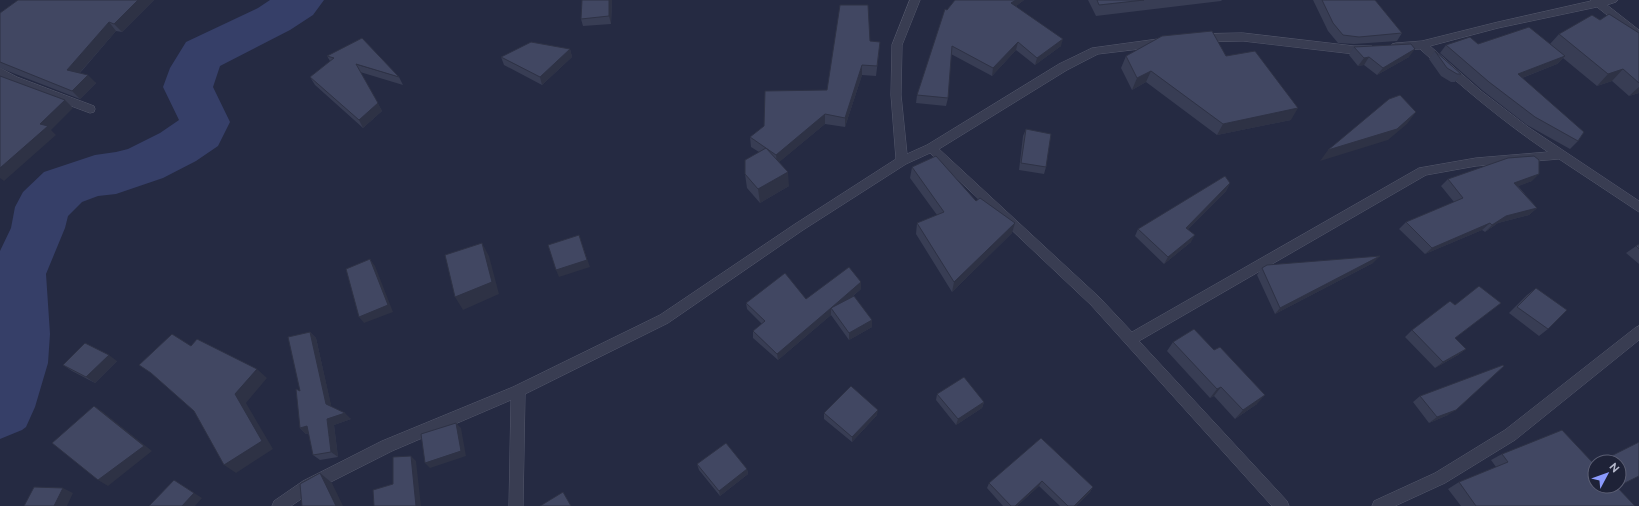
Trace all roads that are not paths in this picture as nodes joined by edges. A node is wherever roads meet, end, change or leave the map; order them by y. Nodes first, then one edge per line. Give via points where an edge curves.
1 (915, 0) edge
2 (1613, 0) edge
3 (1597, 1) edge
4 (1639, 35) edge
5 (1187, 39) edge
6 (1172, 41) edge
7 (1422, 45) junction
8 (0, 72) edge
9 (90, 109) dead end
10 (931, 148) junction
11 (1560, 155) junction
12 (902, 161) junction
13 (1639, 207) edge
14 (1639, 332) edge
15 (1131, 339) junction
16 (518, 391) junction
17 (279, 506) edge
18 (516, 506) edge
19 (1282, 506) edge
20 (1379, 506) edge

1 - 12 street via 897,45 896,95
2 - 3 street
3 - 4 street
3 - 7 street
5 - 7 street via 1243,37 1354,50
6 - 10 street via 1096,51 1063,67
7 - 11 street via 1477,94
8 - 9 street via 13,80
10 - 12 street
10 - 15 street via 1095,301
11 - 13 street
11 - 15 street via 1476,162 1423,171
12 - 16 street via 664,319
14 - 20 street via 1510,436 1440,478
15 - 19 street
16 - 17 street via 387,446 308,486
16 - 18 street

